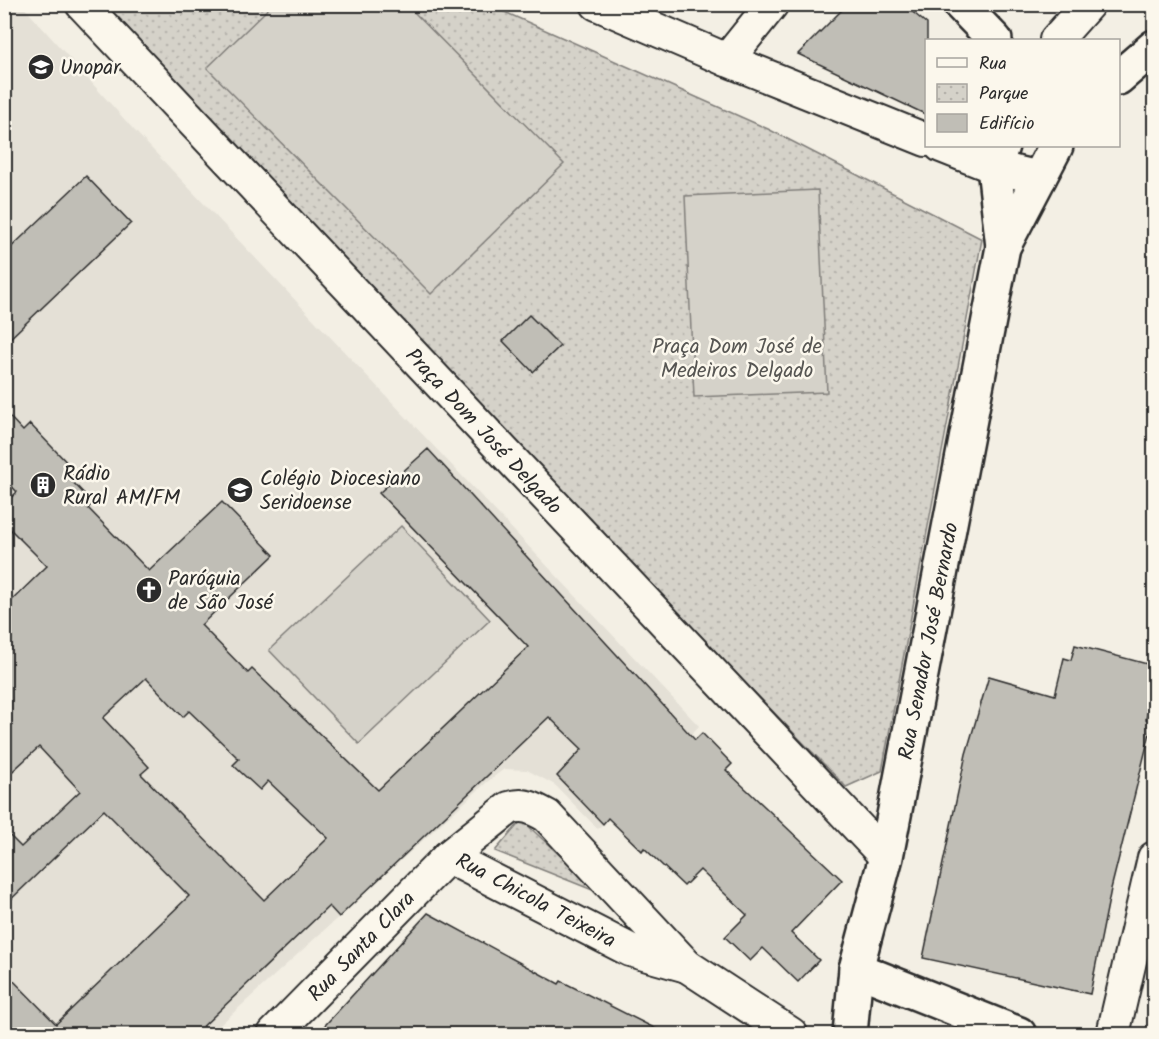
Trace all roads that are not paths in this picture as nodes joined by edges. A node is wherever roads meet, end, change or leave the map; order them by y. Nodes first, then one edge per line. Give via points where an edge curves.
1 (82, 4) edge
2 (597, 4) edge
3 (772, 4) edge
4 (960, 4) edge
5 (1088, 4) edge
6 (994, 39) edge
7 (1057, 39) edge
8 (1155, 47) edge
9 (727, 60) junction
10 (1120, 77) edge
11 (925, 139) edge
12 (947, 147) edge
13 (1056, 147) edge
14 (998, 156) edge
15 (1041, 178) junction
16 (1004, 247) junction
17 (447, 857) junction
18 (886, 857) junction
19 (1155, 858) edge
20 (687, 966) junction
21 (856, 969) junction
22 (274, 1035) edge
23 (791, 1035) edge
24 (850, 1035) edge
25 (1019, 1035) edge
26 (1113, 1035) edge

1 - 18 street, Praça Dom José Delgado
2 - 9 street
3 - 9 street
4 - 6 street
5 - 7 street
8 - 10 street
9 - 11 street
12 - 14 street
13 - 15 street, Rua Senador José Bernardo
14 - 15 street
14 - 16 street, Rua Senador José Bernardo
15 - 16 street, Rua Senador José Bernardo
16 - 18 street, Rua Senador José Bernardo
17 - 20 street, Rua Chicola Teixeira via 630,950
17 - 20 street, Rua Chicola Teixeira via 509,808 520,804 532,808 547,816
17 - 22 street, Rua Santa Clara
18 - 21 street, Rua Senador José Bernardo
19 - 26 street
20 - 23 street, Rua Chicola Teixeira
21 - 24 street, Rua Senador José Bernardo
21 - 25 street

